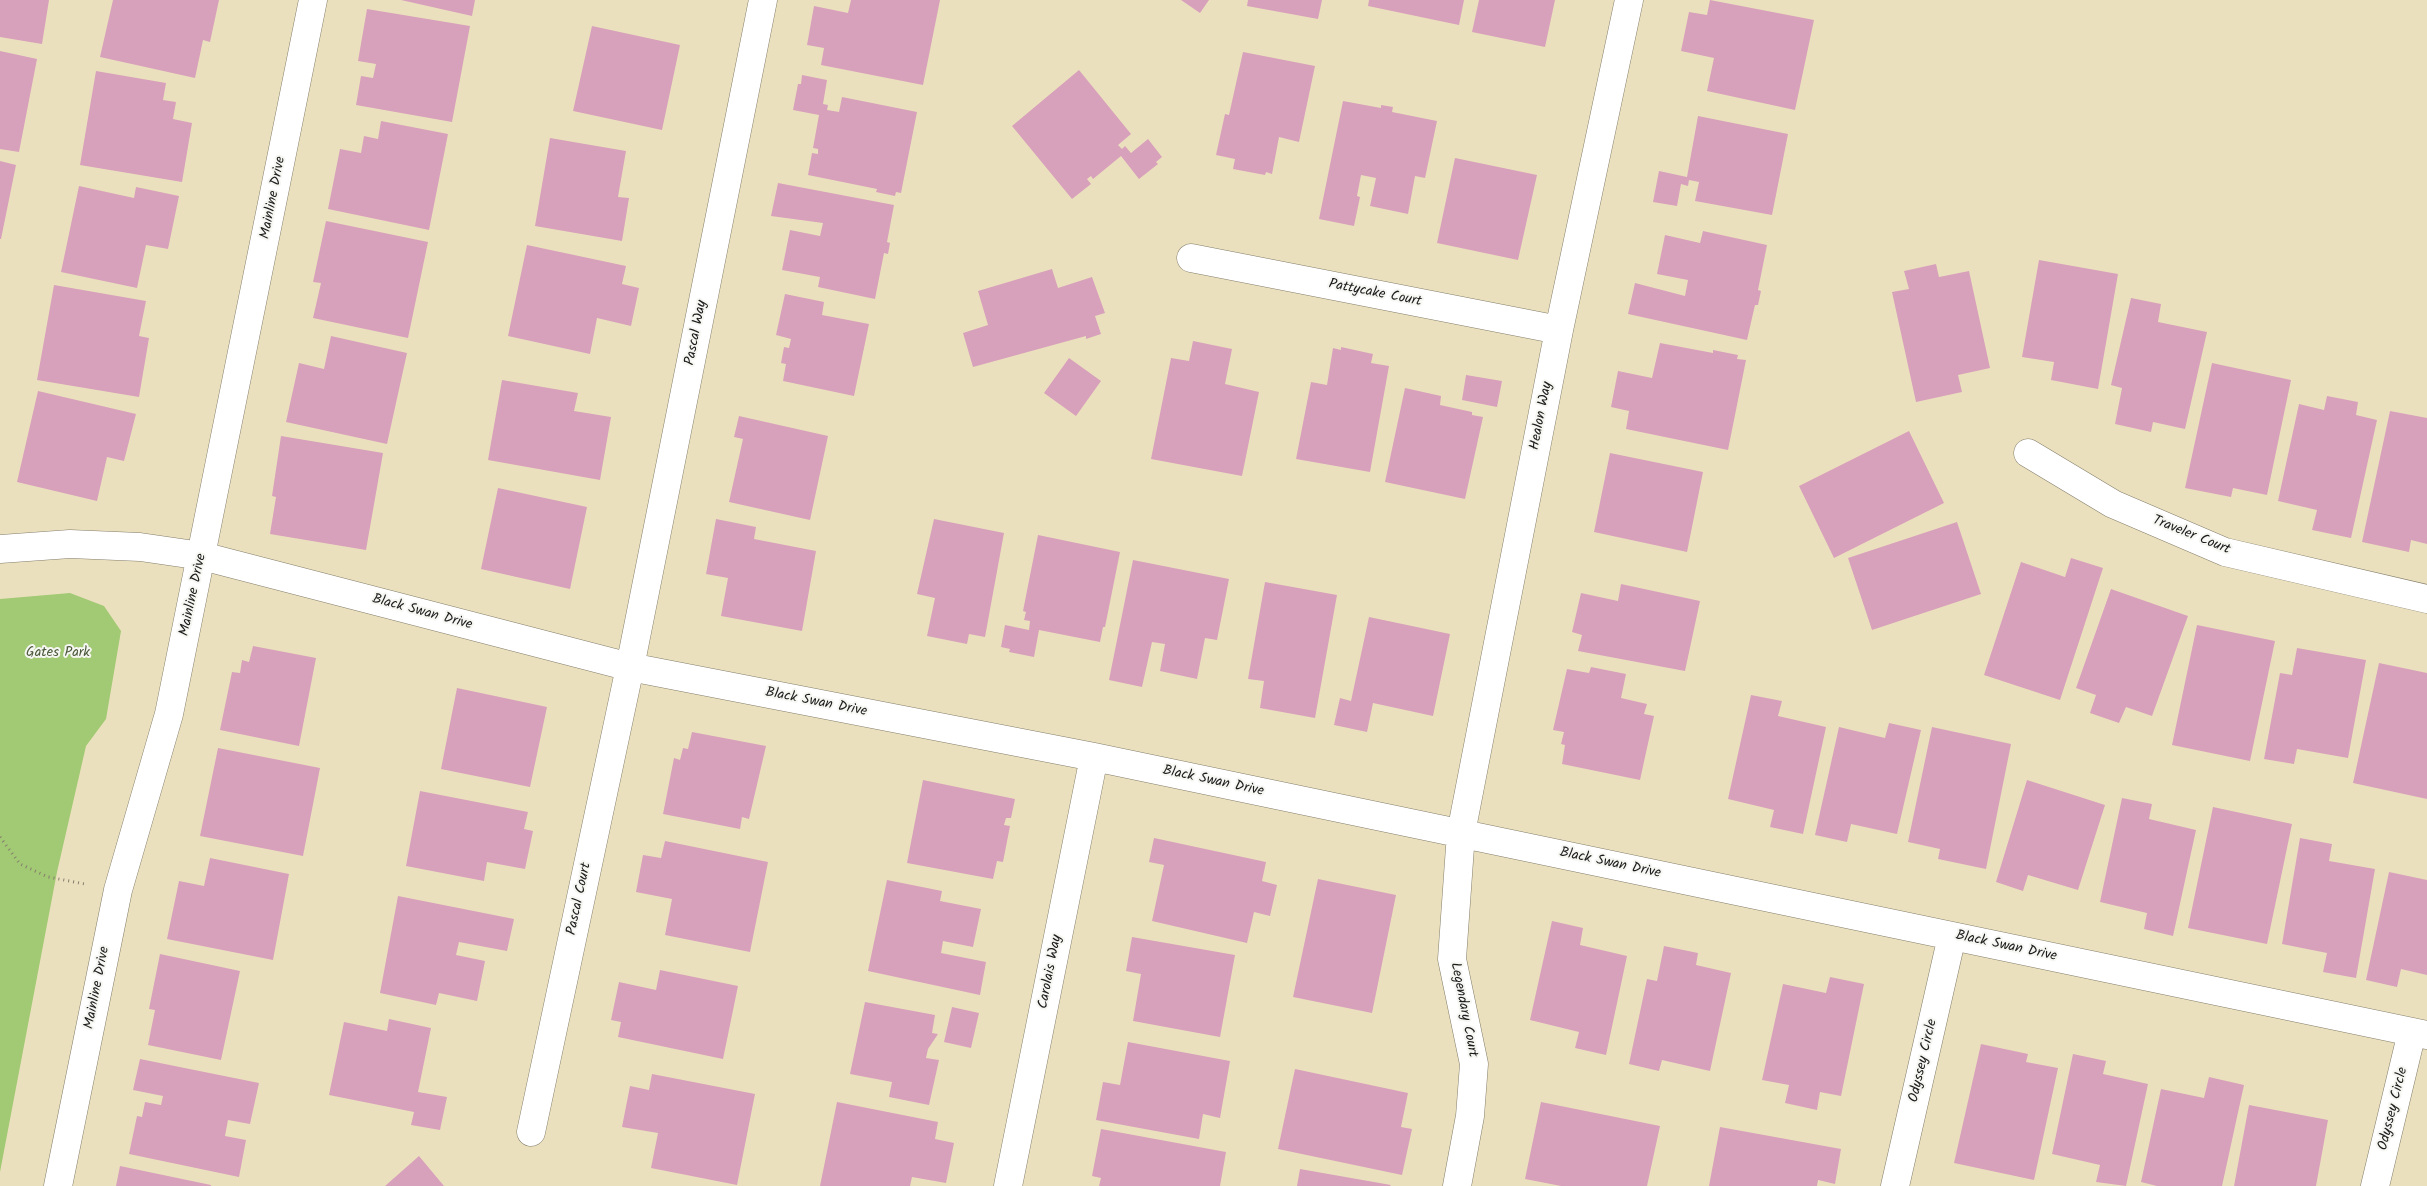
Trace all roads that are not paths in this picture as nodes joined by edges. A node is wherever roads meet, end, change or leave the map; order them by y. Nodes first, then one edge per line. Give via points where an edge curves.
1 (313, 0) edge
2 (763, 0) edge
3 (1629, 0) edge
4 (1191, 258) dead end
5 (1559, 330) junction
6 (2028, 453) dead end
7 (0, 549) edge
8 (202, 556) junction
9 (2427, 599) edge
10 (630, 667) junction
11 (1094, 757) junction
12 (1461, 833) junction
13 (1952, 936) junction
14 (2420, 1034) edge
15 (531, 1132) dead end
16 (58, 1186) edge
17 (1008, 1186) edge
18 (1457, 1186) edge
19 (1895, 1186) edge
20 (2375, 1186) edge

1 - 8 street, Mainline Drive
2 - 10 street, Pascal Way
3 - 5 street, Healon Way
4 - 5 street, Pattycake Court
5 - 12 street, Healon Way
6 - 9 street, Traveler Court via 2113,504 2225,552
7 - 8 street, Black Swan Drive via 78,545 140,547
8 - 10 street, Black Swan Drive
8 - 16 street, Mainline Drive via 169,714 118,890
10 - 11 street, Black Swan Drive
10 - 15 street, Pascal Court
11 - 12 street, Black Swan Drive
11 - 17 street, Carolais Way
12 - 13 street, Black Swan Drive
12 - 18 street, Legendary Court via 1452,959 1474,1064 1470,1116
13 - 14 street, Black Swan Drive
13 - 19 street, Odyssey Circle
14 - 20 street, Odyssey Circle

